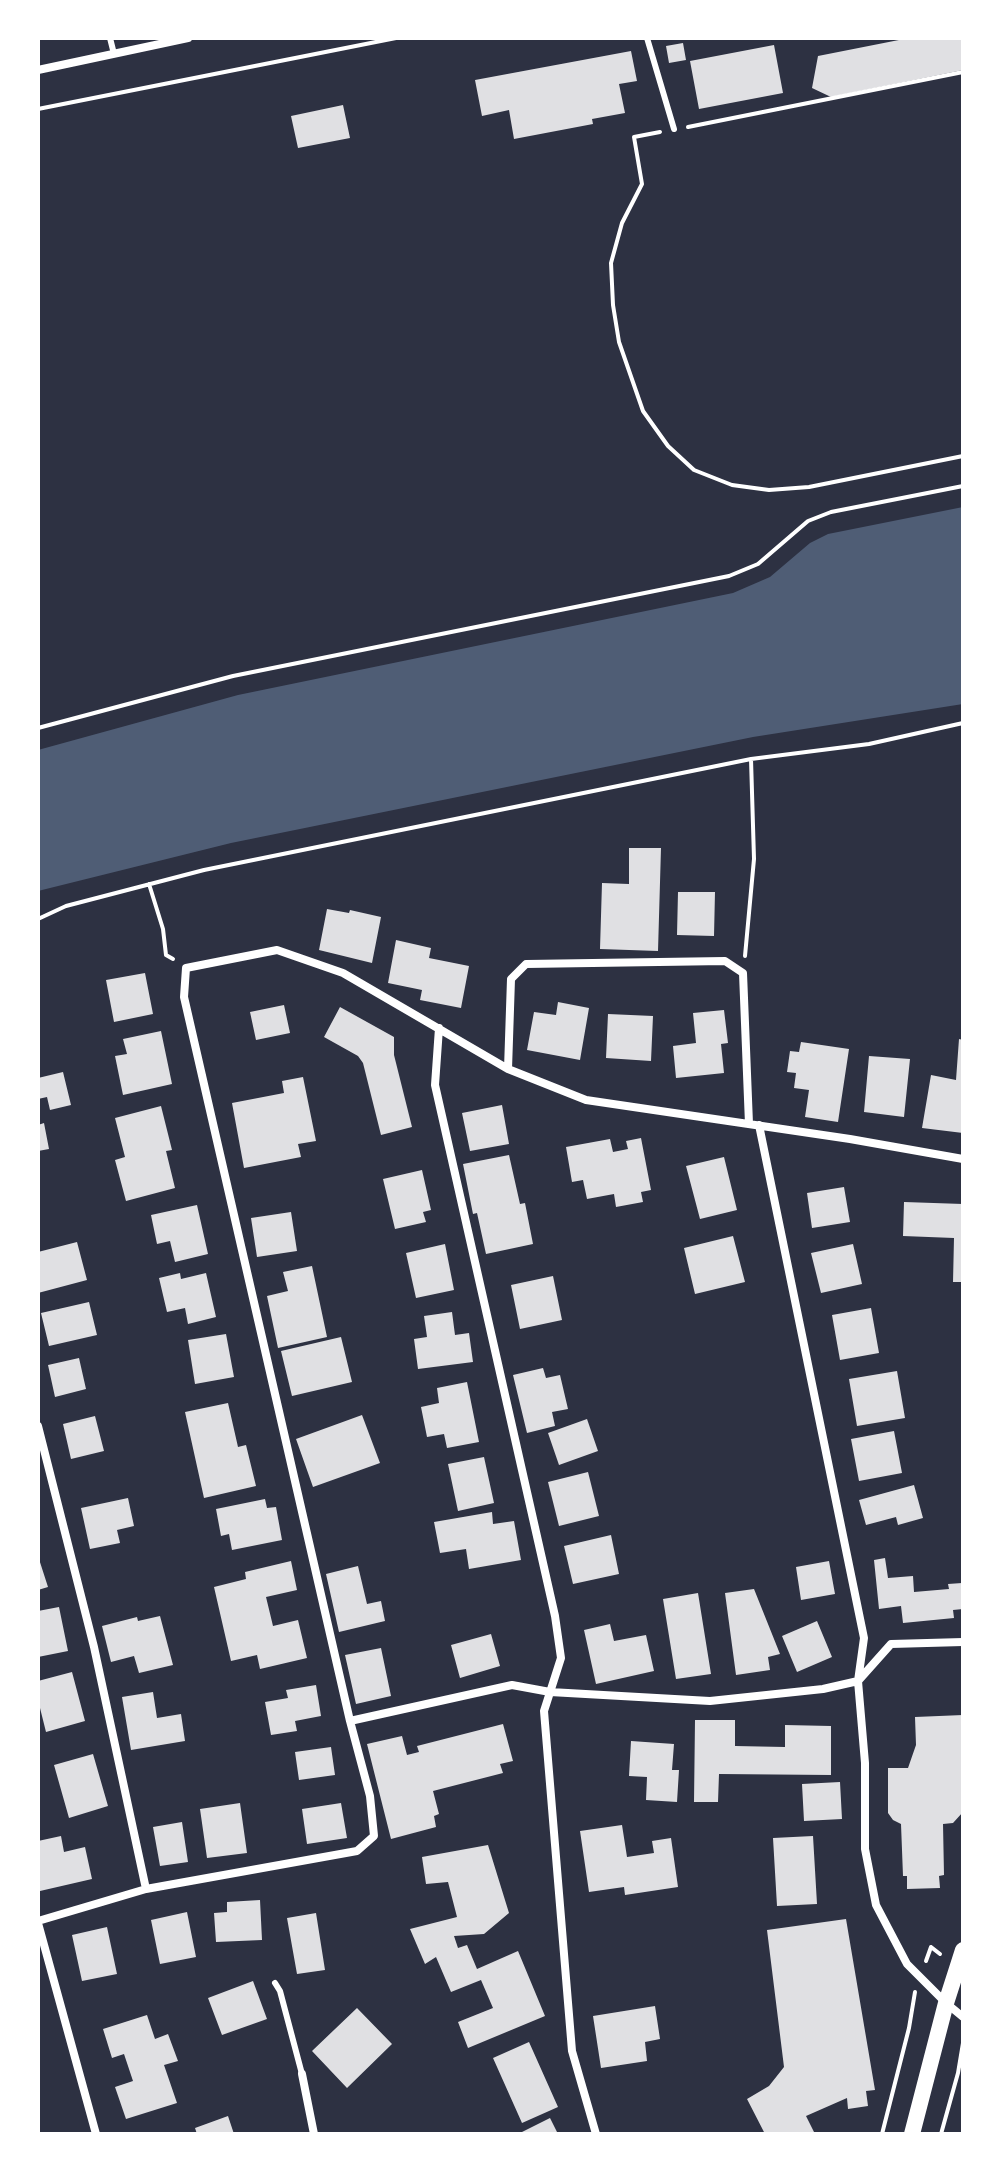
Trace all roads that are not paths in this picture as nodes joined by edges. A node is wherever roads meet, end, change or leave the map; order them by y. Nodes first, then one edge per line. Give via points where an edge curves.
1 (110, 38) edge
2 (188, 38) edge
3 (647, 38) edge
4 (114, 54) junction
5 (38, 70) edge
6 (674, 129) road end
7 (439, 1028) junction
8 (508, 1069) junction
9 (749, 1124) junction
10 (759, 1125) junction
11 (963, 1159) edge
12 (38, 1426) edge
13 (963, 1642) edge
14 (858, 1681) junction
15 (550, 1692) junction
16 (350, 1721) junction
17 (146, 1889) junction
18 (38, 1922) edge
19 (963, 1950) edge
20 (275, 1983) dead end
21 (946, 2003) junction
22 (963, 2017) edge
23 (302, 2074) joint
24 (96, 2134) edge
25 (314, 2134) edge
26 (596, 2134) edge
27 (912, 2134) edge

1 - 4 lane
2 - 4 street
3 - 6 lane
4 - 5 street
7 - 8 street
7 - 15 street via 435,1085 555,1616 561,1658
7 - 16 street via 343,973 277,950 186,968 184,997
8 - 9 street via 586,1100
8 - 9 street via 511,979 526,964 725,961 743,973
9 - 10 street
10 - 11 street
10 - 14 street via 864,1638
12 - 17 street via 94,1647
13 - 14 street via 891,1644
14 - 15 street via 710,1701
14 - 21 street via 865,1849 876,1905 907,1964
15 - 16 street via 512,1685
15 - 26 street via 544,1711 572,2051
16 - 17 street via 370,1796 374,1836 357,1851
17 - 18 street
18 - 24 street
19 - 21 main road
20 - 23 lane
21 - 22 street
21 - 27 main road
23 - 25 street

